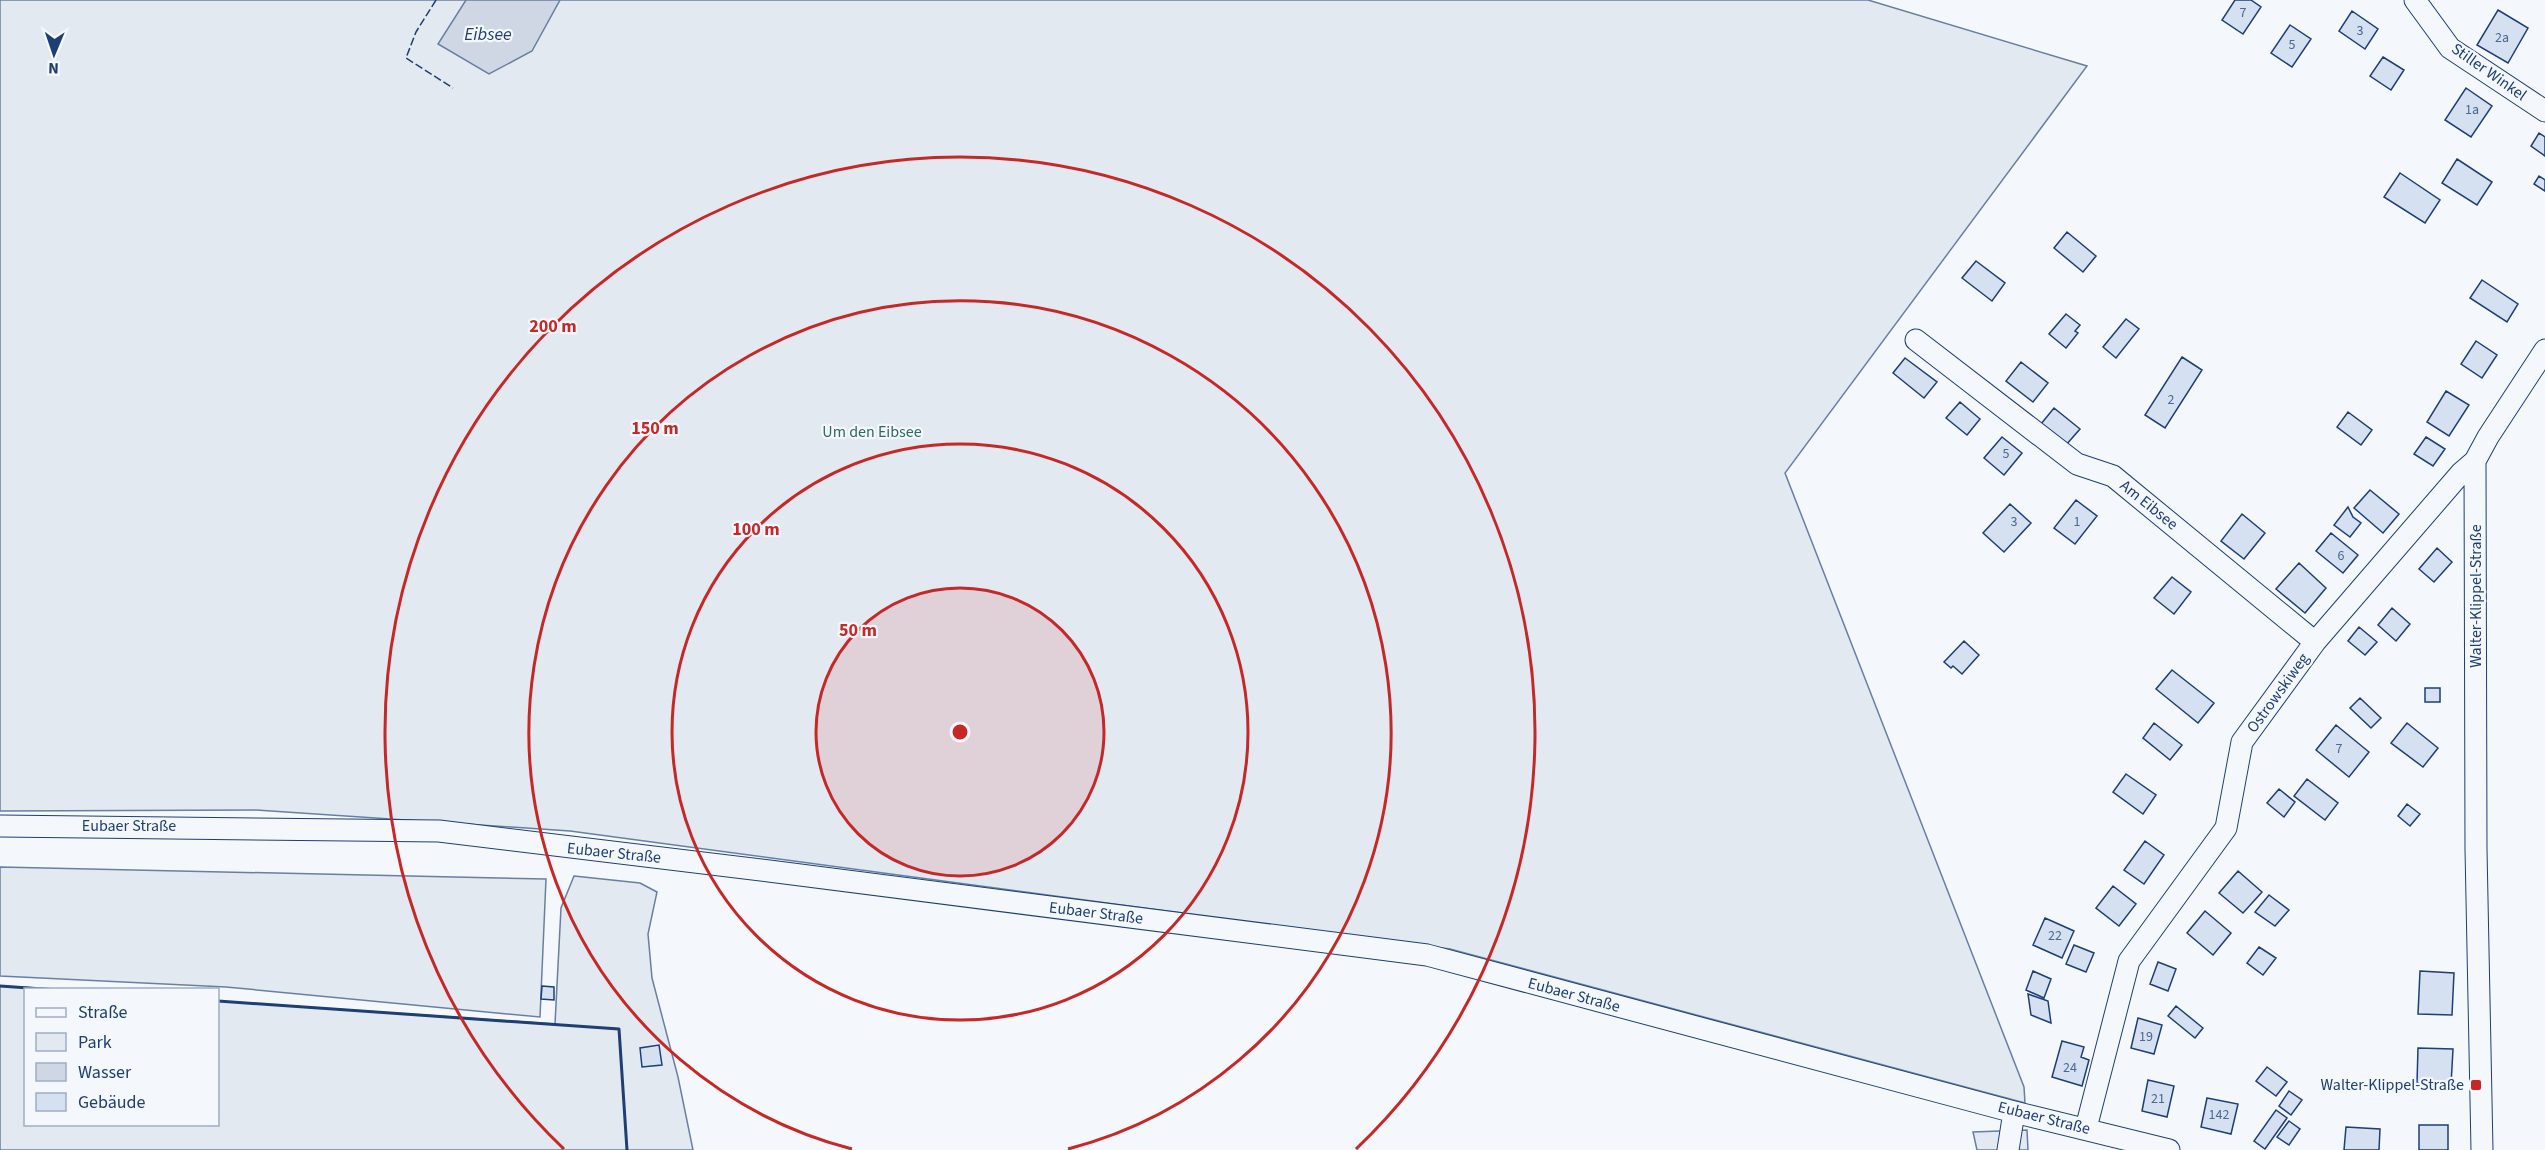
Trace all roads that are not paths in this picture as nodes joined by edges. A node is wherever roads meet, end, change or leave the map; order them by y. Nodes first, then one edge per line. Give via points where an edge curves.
1 (2415, 0) edge
2 (2545, 111) edge
3 (1916, 340) dead end
4 (2545, 350) edge
5 (2475, 461) junction
6 (2315, 642) junction
7 (0, 826) edge
8 (2014, 1112) junction
9 (2086, 1128) junction
10 (2008, 1150) edge
11 (2169, 1150) edge
12 (2482, 1150) edge

1 - 2 street, Stiller Winkel via 2450,48
3 - 6 street, Am Eibsee via 2076,464 2113,476
4 - 5 street, Walter-Klippel-Straße
5 - 6 street, Ostrowskiweg
5 - 12 street, Walter-Klippel-Straße
6 - 9 street, Ostrowskiweg via 2242,742 2226,828 2128,961
7 - 8 street, Eubaer Straße via 439,831 1427,955
8 - 9 street, Eubaer Straße
8 - 10 street
9 - 11 street, Eubaer Straße

